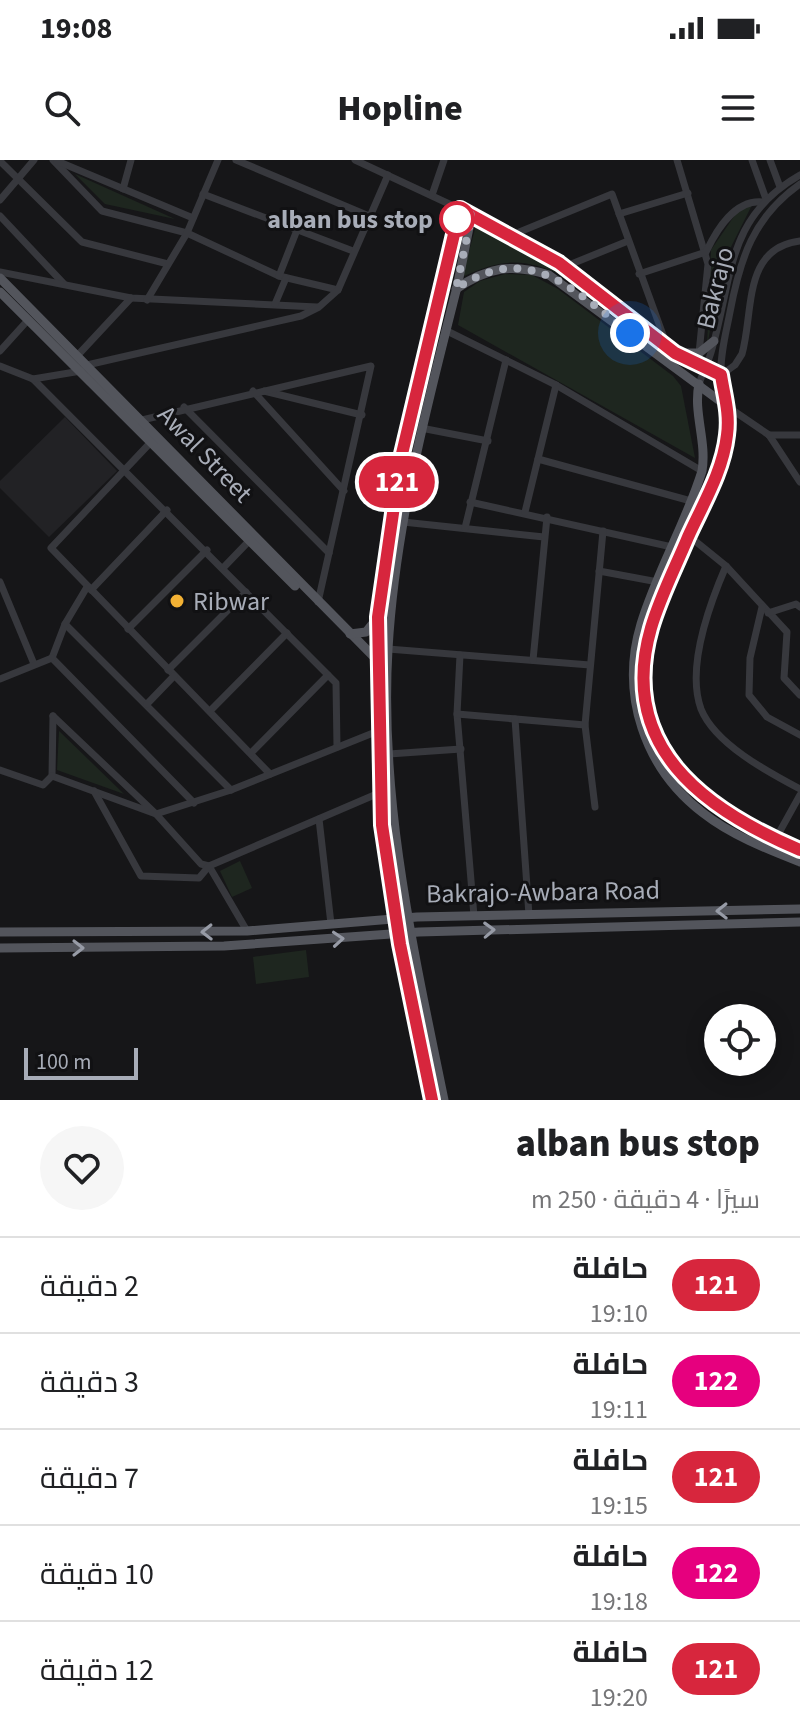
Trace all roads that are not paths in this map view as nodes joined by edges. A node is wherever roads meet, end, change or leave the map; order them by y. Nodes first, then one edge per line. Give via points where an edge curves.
1 (34, 160) edge
2 (54, 160) edge
3 (131, 160) edge
4 (218, 160) edge
5 (236, 160) edge
6 (355, 160) edge
7 (444, 160) edge
8 (677, 160) edge
9 (752, 160) edge
10 (770, 160) edge
11 (0, 161) edge
12 (71, 163) edge
13 (388, 175) junction
14 (800, 175) edge
15 (17, 178) junction
16 (800, 184) edge
17 (780, 187) junction
18 (123, 189) junction
19 (688, 193) junction
20 (203, 194) junction
21 (432, 195) junction
22 (0, 200) edge
23 (764, 201) junction
24 (460, 209) junction
25 (472, 214) junction
26 (619, 214) junction
27 (0, 216) edge
28 (369, 216) junction
29 (193, 218) junction
30 (297, 230) junction
31 (187, 233) junction
32 (452, 235) junction
33 (512, 235) junction
34 (466, 240) junction
35 (628, 241) junction
36 (800, 241) edge
37 (353, 251) junction
38 (706, 252) junction
39 (168, 264) junction
40 (564, 267) junction
41 (0, 272) edge
42 (639, 274) junction
43 (282, 277) junction
44 (0, 278) edge
45 (64, 284) junction
46 (456, 289) junction
47 (338, 290) junction
48 (0, 292) edge
49 (131, 298) junction
50 (147, 300) junction
51 (275, 304) junction
52 (319, 307) junction
53 (28, 320) junction
54 (445, 330) junction
55 (714, 341) junction
56 (1, 349) edge
57 (672, 351) junction
58 (699, 353) junction
59 (77, 356) junction
60 (506, 360) junction
61 (0, 366) edge
62 (84, 368) junction
63 (704, 369) junction
64 (721, 375) junction
65 (33, 379) junction
66 (699, 384) junction
67 (556, 385) junction
68 (257, 391) junction
69 (184, 407) junction
70 (728, 407) junction
71 (362, 415) junction
72 (142, 420) junction
73 (421, 428) junction
74 (769, 435) junction
75 (800, 435) edge
76 (488, 441) junction
77 (151, 442) junction
78 (538, 459) junction
79 (704, 459) junction
80 (721, 462) junction
81 (125, 468) junction
82 (702, 471) junction
83 (800, 482) edge
84 (344, 491) junction
85 (691, 501) junction
86 (470, 502) junction
87 (167, 510) junction
88 (525, 512) junction
89 (547, 517) junction
90 (403, 522) junction
91 (465, 528) junction
92 (603, 531) junction
93 (689, 536) junction
94 (544, 537) junction
95 (249, 541) junction
96 (672, 547) junction
97 (207, 550) junction
98 (329, 553) junction
99 (726, 566) junction
100 (224, 567) junction
101 (599, 571) junction
102 (0, 582) edge
103 (658, 582) junction
104 (89, 588) junction
105 (246, 592) junction
106 (318, 602) junction
107 (800, 607) edge
108 (765, 610) junction
109 (378, 617) junction
110 (65, 624) junction
111 (128, 629) junction
112 (287, 633) junction
113 (350, 634) junction
114 (383, 638) junction
115 (388, 649) junction
116 (460, 655) junction
117 (52, 658) junction
118 (533, 660) junction
119 (34, 664) junction
120 (590, 665) junction
121 (382, 667) junction
122 (171, 673) junction
123 (328, 675) junction
124 (0, 679) edge
125 (800, 695) edge
126 (147, 704) junction
127 (210, 711) junction
128 (457, 714) junction
129 (515, 719) junction
130 (585, 725) junction
131 (378, 731) junction
132 (800, 735) edge
133 (337, 747) junction
134 (461, 749) junction
135 (251, 753) junction
136 (389, 754) junction
137 (0, 770) edge
138 (270, 774) junction
139 (52, 776) junction
140 (800, 789) edge
141 (231, 790) junction
142 (94, 791) junction
143 (379, 793) junction
144 (800, 795) edge
145 (194, 803) junction
146 (595, 807) dead end
147 (156, 814) junction
148 (319, 819) junction
149 (746, 825) junction
150 (742, 837) junction
151 (775, 840) junction
152 (800, 850) edge
153 (800, 862) edge
154 (209, 866) junction
155 (800, 909) edge
156 (618, 913) junction
157 (529, 915) junction
158 (474, 916) junction
159 (408, 917) junction
160 (396, 919) junction
161 (800, 922) edge
162 (331, 924) junction
163 (618, 925) junction
164 (247, 931) junction
165 (0, 932) edge
166 (411, 933) junction
167 (398, 935) junction
168 (0, 948) edge
169 (432, 1100) edge
170 (444, 1100) edge

1 - 15 street
2 - 12 street
2 - 31 street via 102,211
3 - 18 street
4 - 20 street
5 - 28 street
6 - 13 street
7 - 21 street
8 - 19 street
9 - 23 street
10 - 17 street
11 - 15 street
12 - 18 street
13 - 21 street
13 - 28 street
14 - 17 street, Bakrajo
15 - 22 street
15 - 39 street via 82,242
16 - 64 street, Bakrajo via 767,213 747,244
17 - 23 street, Bakrajo
18 - 29 street
19 - 26 street
19 - 38 street
20 - 29 street
20 - 30 street
21 - 24 street
23 - 38 street via 739,207
23 - 55 street, Bakrajo via 736,247
24 - 25 main road, Bakrajo
24 - 32 main road
25 - 33 main road, Bakrajo
25 - 34 main road
26 - 33 street via 612,194
26 - 35 street
27 - 45 street
28 - 37 street
29 - 31 street
30 - 37 street
30 - 43 street
31 - 39 street
31 - 43 street
32 - 34 main road
32 - 109 main road via 401,458
33 - 40 main road, Bakrajo
34 - 46 main road
35 - 40 street
35 - 42 street
36 - 64 street via 780,246 758,268 742,354
37 - 47 street
38 - 42 street
38 - 58 street
39 - 50 street
40 - 57 main road, Bakrajo
41 - 45 street
42 - 57 street
43 - 47 street
43 - 51 street
44 - 59 main road, Awal Street
45 - 49 street
46 - 54 main road
46 - 66 main road via 479,273 504,266 563,282
47 - 52 street
48 - 53 main road, Awal Street
49 - 50 street
49 - 59 street
50 - 51 street
51 - 52 street
52 - 62 street via 301,316
53 - 56 street
53 - 62 main road, Awal Street
54 - 60 street
54 - 73 main road
55 - 58 main road
55 - 63 street, Bakrajo
57 - 58 main road
57 - 63 main road, Bakrajo
59 - 62 main road, Awal Street
60 - 67 street
60 - 76 street
61 - 65 street
62 - 65 street
62 - 72 main road, Awal Street
62 - 77 main road, Awal Street
63 - 64 main road, Bakrajo
63 - 66 street, Bakrajo
64 - 70 main road, Bakrajo
65 - 81 street
66 - 70 main road
66 - 79 main road
67 - 78 street
67 - 82 street
68 - 69 street
68 - 71 street
68 - 71 street via 371,366
68 - 84 street
69 - 72 street
69 - 98 street
70 - 74 street
70 - 80 main road, Bakrajo
71 - 84 street
72 - 106 main road, Awal Street
73 - 76 street
73 - 90 main road
74 - 75 street
74 - 83 street
76 - 86 street
77 - 81 street
77 - 95 main road, Awal Street
78 - 85 street
78 - 88 street
79 - 80 main road
79 - 82 main road
80 - 93 main road, Bakrajo
81 - 87 street
81 - 104 street via 51,548
82 - 85 main road
84 - 98 street
85 - 96 main road
86 - 88 street
86 - 91 street
87 - 97 street
87 - 104 street
88 - 89 street
89 - 92 street
89 - 94 street
90 - 91 street
90 - 114 main road
91 - 94 street
92 - 96 street
92 - 101 street
93 - 99 street
93 - 149 main road, Bakrajo via 651,626 643,692 656,736 679,773
94 - 118 street
95 - 100 street
95 - 121 main road, Awal Street
96 - 103 main road
97 - 100 street
97 - 111 street
98 - 106 street
99 - 108 street
99 - 140 street via 706,616 698,693 702,710 744,756
100 - 105 street
101 - 103 street
101 - 120 street
102 - 119 street
103 - 150 main road via 641,622 632,673 642,732 687,798
104 - 110 street
104 - 111 street
105 - 112 street
105 - 122 street
106 - 113 main road, Awal Street
107 - 108 street
108 - 125 street via 787,632 784,678
108 - 132 street via 748,666 749,695 767,717
109 - 113 main road via 366,632
109 - 114 main road
110 - 117 street
110 - 126 street
111 - 122 street
112 - 123 street
112 - 127 street
113 - 121 main road, Awal Street
114 - 115 main road
114 - 121 main road
115 - 116 street
115 - 121 main road
116 - 118 street
116 - 128 street
117 - 119 street
117 - 145 street
118 - 120 street
119 - 124 street
120 - 130 street
121 - 131 main road
121 - 136 main road
122 - 126 street
122 - 127 street
123 - 133 street via 336,683
123 - 135 street
126 - 141 street
127 - 135 street
128 - 129 street
128 - 134 street
129 - 130 street
129 - 157 street
130 - 146 street
131 - 133 street
131 - 143 main road
133 - 138 street
134 - 136 street
134 - 158 street
135 - 138 street
136 - 159 main road
137 - 139 street via 43,785
138 - 141 street
139 - 142 street
139 - 147 street via 53,716
141 - 145 street
142 - 147 street
142 - 154 street via 141,876 199,878
143 - 148 street
143 - 160 main road
144 - 151 street
145 - 147 street
147 - 154 street via 201,864
148 - 154 street
148 - 162 street
149 - 150 main road
149 - 151 main road, Bakrajo
150 - 153 main road
151 - 152 main road, Bakrajo
154 - 164 street
155 -> 156 main road, Bakrajo-Awbara Road
156 - 157 main road, Bakrajo-Awbara Road
156 - 163 main road
157 - 158 main road, Bakrajo-Awbara Road
158 - 159 main road, Bakrajo-Awbara Road
159 - 160 main road, Bakrajo-Awbara Road
159 - 166 main road
160 - 162 main road, Bakrajo-Awbara Road
160 - 167 main road
161 - 163 main road, Bakrajo-Awbara Road
162 - 164 main road, Bakrajo-Awbara Road
166 -> 163 main road, Bakrajo-Awbara Road
164 -> 165 main road, Bakrajo-Awbara Road
166 - 167 main road, Bakrajo-Awbara Road
166 - 170 main road
168 -> 167 main road, Bakrajo-Awbara Road via 224,946
167 - 169 main road

